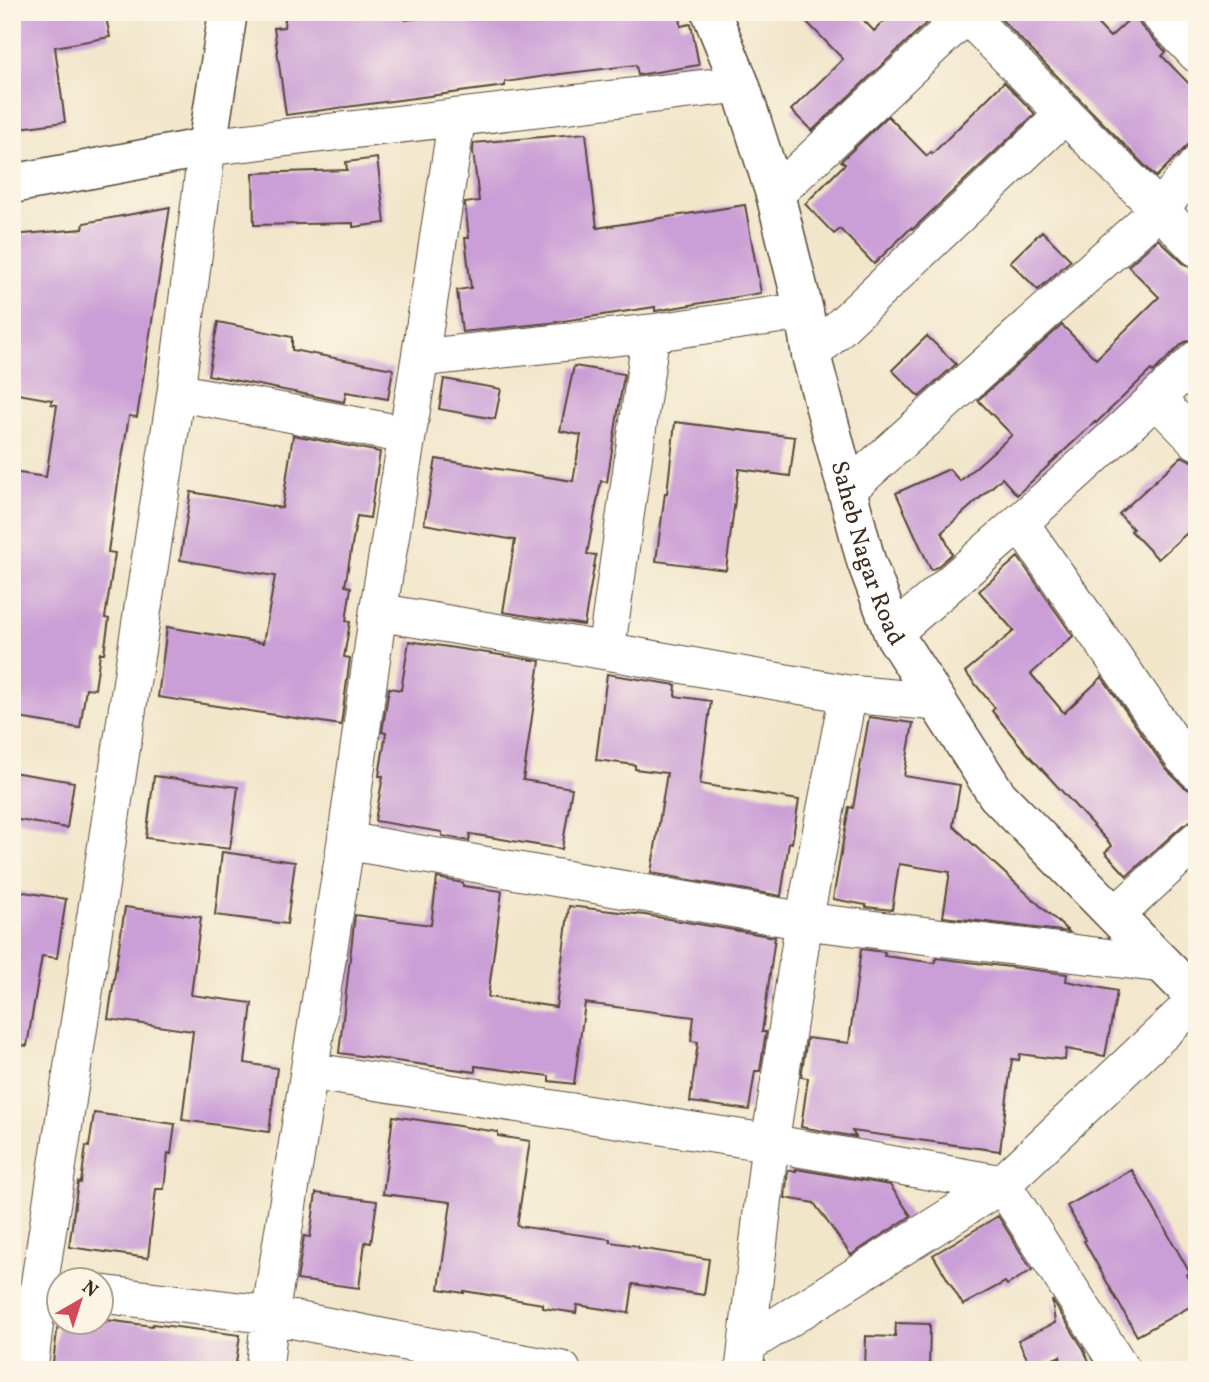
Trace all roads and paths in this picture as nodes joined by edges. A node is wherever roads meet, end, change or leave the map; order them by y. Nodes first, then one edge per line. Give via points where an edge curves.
1 (228, 12) edge
2 (712, 12) edge
3 (1157, 12) edge
4 (967, 13) edge
5 (1197, 54) edge
6 (740, 84) junction
7 (1065, 114) junction
8 (457, 117) junction
9 (207, 147) junction
10 (1197, 165) edge
11 (12, 184) edge
12 (775, 194) junction
13 (1160, 209) junction
14 (1197, 248) edge
15 (804, 311) junction
16 (652, 333) junction
17 (811, 355) junction
18 (420, 358) junction
19 (1197, 359) edge
20 (176, 392) junction
21 (1156, 399) junction
22 (406, 435) junction
23 (1197, 440) edge
24 (847, 490) junction
25 (1020, 523) junction
26 (378, 612) junction
27 (893, 633) junction
28 (606, 650) junction
29 (848, 694) junction
30 (938, 702) junction
31 (1197, 771) edge
32 (346, 841) junction
33 (1197, 841) edge
34 (1116, 915) junction
35 (804, 920) junction
36 (1162, 964) junction
37 (1197, 1000) edge
38 (309, 1071) junction
39 (770, 1143) junction
40 (1002, 1184) junction
41 (37, 1285) edge
42 (116, 1295) edge
43 (270, 1315) junction
44 (404, 1356) edge
45 (746, 1357) edge
46 (29, 1370) edge
47 (264, 1370) edge
48 (562, 1370) edge
49 (1122, 1370) edge

1 - 9 street
2 - 6 street, Saheb Nagar Road
3 - 5 street
4 - 7 street
4 - 12 street
6 - 8 street
6 - 12 street, Saheb Nagar Road
7 - 13 street
7 - 17 street
8 - 9 street
8 - 18 street
9 - 11 street
9 - 20 street
10 - 13 street
12 - 15 street, Saheb Nagar Road
13 - 14 street
13 - 24 street
15 - 16 street
15 - 17 street, Saheb Nagar Road
16 - 18 street
16 - 28 street
17 - 24 street, Saheb Nagar Road
18 - 22 street
19 - 21 street
20 - 22 street
20 - 41 street
21 - 23 street
21 - 25 street
22 - 26 street
24 - 27 street, Saheb Nagar Road via 866,561
25 - 27 street
25 - 31 street
26 - 28 street
26 - 32 street
27 - 30 street, Saheb Nagar Road
28 - 29 street
29 - 30 street
29 - 35 street
30 - 34 street, Saheb Nagar Road via 997,795
32 - 35 street
32 - 38 street
33 - 34 street
34 - 36 street, Saheb Nagar Road
35 - 36 street
35 - 39 street
36 - 37 street, Saheb Nagar Road
37 - 40 street
38 - 39 street
38 - 43 street
39 - 40 street
39 - 45 street
40 - 45 street
40 - 49 street
41 - 46 street
42 - 43 street
43 - 44 street
43 - 47 street
44 - 48 street

